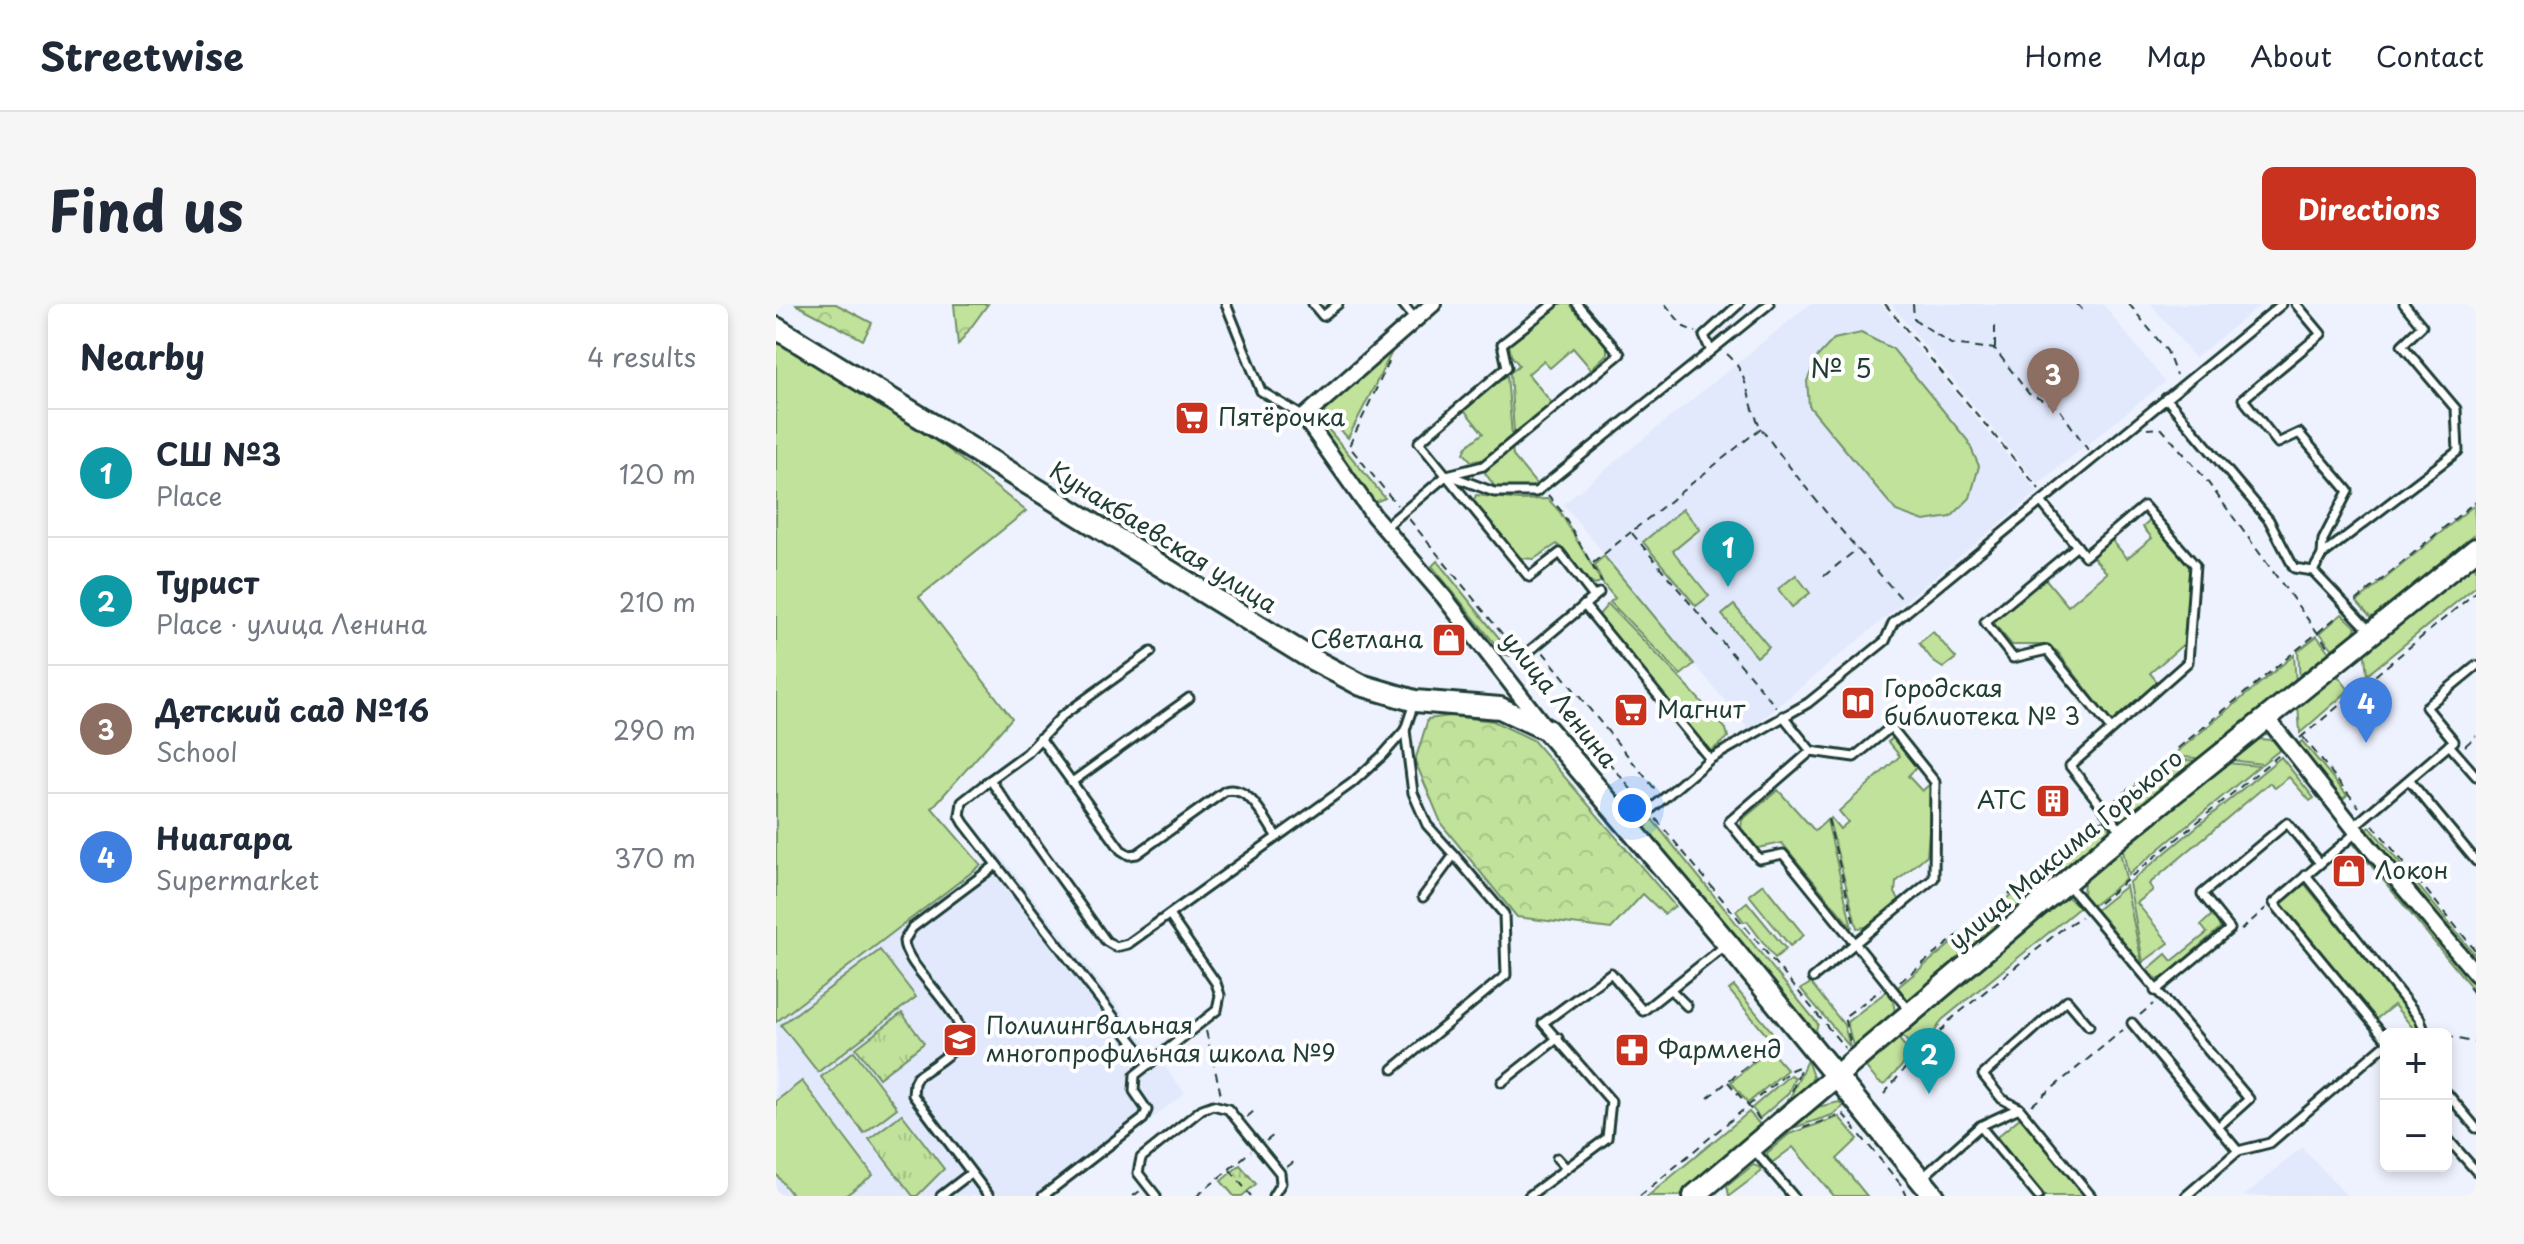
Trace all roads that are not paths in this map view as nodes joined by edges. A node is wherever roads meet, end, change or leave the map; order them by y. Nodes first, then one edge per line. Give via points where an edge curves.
1 (1226, 304) edge
2 (1313, 304) edge
3 (1338, 304) edge
4 (1403, 304) edge
5 (1433, 304) edge
6 (1553, 304) edge
7 (1577, 304) edge
8 (1739, 304) edge
9 (1769, 304) edge
10 (2282, 304) edge
11 (2296, 304) edge
12 (2404, 304) edge
13 (1415, 319) junction
14 (776, 328) edge
15 (1714, 348) junction
16 (2166, 398) junction
17 (1304, 417) junction
18 (1447, 475) junction
19 (2045, 501) junction
20 (1384, 528) junction
21 (2077, 546) junction
22 (2476, 549) edge
23 (2322, 555) junction
24 (2313, 571) junction
25 (1584, 605) junction
26 (2372, 633) junction
27 (1151, 652) dead end
28 (1521, 658) road end
29 (2476, 666) edge
30 (1189, 698) dead end
31 (1415, 701) junction
32 (1783, 716) junction
33 (2267, 718) junction
34 (2111, 729) junction
35 (1405, 730) junction
36 (1040, 738) junction
37 (1559, 738) junction
38 (2449, 745) junction
39 (1811, 751) junction
40 (1710, 759) junction
41 (2476, 776) edge
42 (990, 780) junction
43 (2409, 780) junction
44 (1072, 782) junction
45 (1630, 827) junction
46 (2355, 830) junction
47 (2124, 833) junction
48 (1277, 837) junction
49 (1454, 855) junction
50 (2476, 861) edge
51 (2320, 863) junction
52 (996, 865) junction
53 (2306, 875) junction
54 (2067, 883) junction
55 (1423, 897) dead end
56 (1169, 915) junction
57 (1856, 942) junction
58 (1728, 944) junction
59 (2476, 974) edge
60 (1813, 978) dead end
61 (1671, 990) junction
62 (2158, 994) junction
63 (1687, 1006) dead end
64 (1912, 1014) junction
65 (2132, 1023) road end
66 (2089, 1026) dead end
67 (2423, 1028) edge
68 (2380, 1035) edge
69 (1558, 1038) junction
70 (2380, 1047) edge
71 (1150, 1064) junction
72 (1393, 1069) dead end
73 (1835, 1077) junction
74 (1502, 1082) dead end
75 (2452, 1099) edge
76 (2019, 1108) junction
77 (1980, 1126) junction
78 (2218, 1127) junction
79 (2476, 1128) edge
80 (2452, 1144) edge
81 (1752, 1148) junction
82 (2238, 1151) junction
83 (1557, 1158) dead end
84 (1566, 1168) junction
85 (2476, 1171) edge
86 (971, 1173) junction
87 (1920, 1179) junction
88 (1706, 1191) edge
89 (941, 1196) edge
90 (989, 1196) edge
91 (1043, 1196) edge
92 (1156, 1196) edge
93 (1273, 1196) edge
94 (1529, 1196) edge
95 (1793, 1196) edge
96 (1934, 1196) edge
97 (2038, 1196) edge
98 (2091, 1196) edge
99 (2186, 1196) edge

1 - 17 lane via 1261,391
2 - 3 lane via 1323,316
4 - 13 lane
5 - 13 street
6 - 18 lane via 1502,344 1507,367 1419,442
7 - 18 lane via 1620,354 1483,466
8 - 15 lane via 1704,336
9 - 15 lane
10 - 16 lane
11 - 23 lane via 2321,334 2243,399 2278,443 2299,433 2348,491 2323,540
12 - 23 lane via 2422,326 2402,345 2456,409 2458,451
13 - 17 street
14 - 31 main road, Кунакбаевская улица via 1310,658 1361,685
15 - 18 lane via 1536,492 1494,492
16 - 19 lane
16 - 24 lane via 2269,520 2294,568
17 - 20 street, улица Ленина
18 - 20 lane
18 - 25 lane via 1529,577 1560,553 1596,595
19 - 21 lane
19 - 32 lane via 1893,623 1885,641 1808,703
20 - 37 street, улица Ленина
21 - 34 lane via 1985,622 2013,658 2047,650
21 - 34 lane via 2085,556 2144,506 2195,565 2188,662
22 - 26 main road, улица Максима Горького
23 - 24 lane
24 - 26 lane
25 - 28 lane
25 - 40 lane
26 - 33 main road, улица Максима Горького
27 - 36 lane
29 - 38 lane via 2426,707 2454,741
30 - 44 lane
31 - 35 lane
31 - 37 main road, Кунакбаевская улица via 1500,708
32 - 39 lane
32 - 40 lane
33 - 46 street
33 - 47 main road, улица Максима Горького
34 - 47 lane via 2070,766
35 - 48 lane via 1362,774
35 - 49 lane via 1415,803
36 - 42 lane
36 - 44 lane
37 - 45 main road, улица Ленина
38 - 41 lane
38 - 43 lane
39 - 57 lane via 1729,822 1759,859 1783,854
39 - 57 lane via 1854,757 1891,727 1935,782 1934,878
40 - 45 lane
42 - 52 lane via 962,802 960,816
42 - 56 lane via 1111,945 1128,944
43 - 46 lane
43 - 50 lane
44 - 48 lane via 1127,854 1137,854 1232,789 1244,792
45 - 58 main road, улица Ленина
46 - 51 lane
46 - 59 street
47 - 54 main road, улица Максима Горького
48 - 56 lane
49 - 55 lane
49 - 72 lane via 1504,914 1506,975
51 - 53 lane
51 - 62 lane via 2287,823 2202,894 2230,929
52 - 71 lane
52 - 86 lane via 912,928 904,941 909,957 957,1020 961,1034 956,1047 917,1077 913,1095
53 - 67 lane
53 - 68 lane via 2274,903
54 - 62 lane
54 - 64 main road, улица Максима Горького
56 - 71 lane via 1219,989 1217,1010
57 - 60 lane
57 - 64 lane
58 - 61 lane
58 - 73 main road, улица Ленина
61 - 63 lane
61 - 69 lane via 1643,1011 1611,973 1543,1023
62 - 78 lane via 2249,1099
64 - 73 main road, улица Максима Горького
65 - 78 lane
66 - 76 lane via 2067,1000 1983,1075 2002,1099
69 - 74 lane
69 - 84 lane via 1611,1101 1607,1138
70 - 82 lane via 2270,1143
71 - 91 lane via 1135,1075 1133,1084 1145,1117
73 - 81 main road, улица Максима Горького
73 - 87 main road, улица Ленина
75 - 79 lane
76 - 77 lane
76 - 98 lane
77 - 87 lane
77 - 97 lane
78 - 82 lane
80 - 85 lane
81 - 88 main road, улица Максима Горького
81 - 95 lane
82 - 99 lane
83 - 84 lane
84 - 94 lane
86 - 89 lane
86 - 90 lane
87 - 96 main road, улица Ленина
92 - 93 lane via 1138,1173 1141,1158 1207,1106 1223,1106 1280,1173 1280,1188

